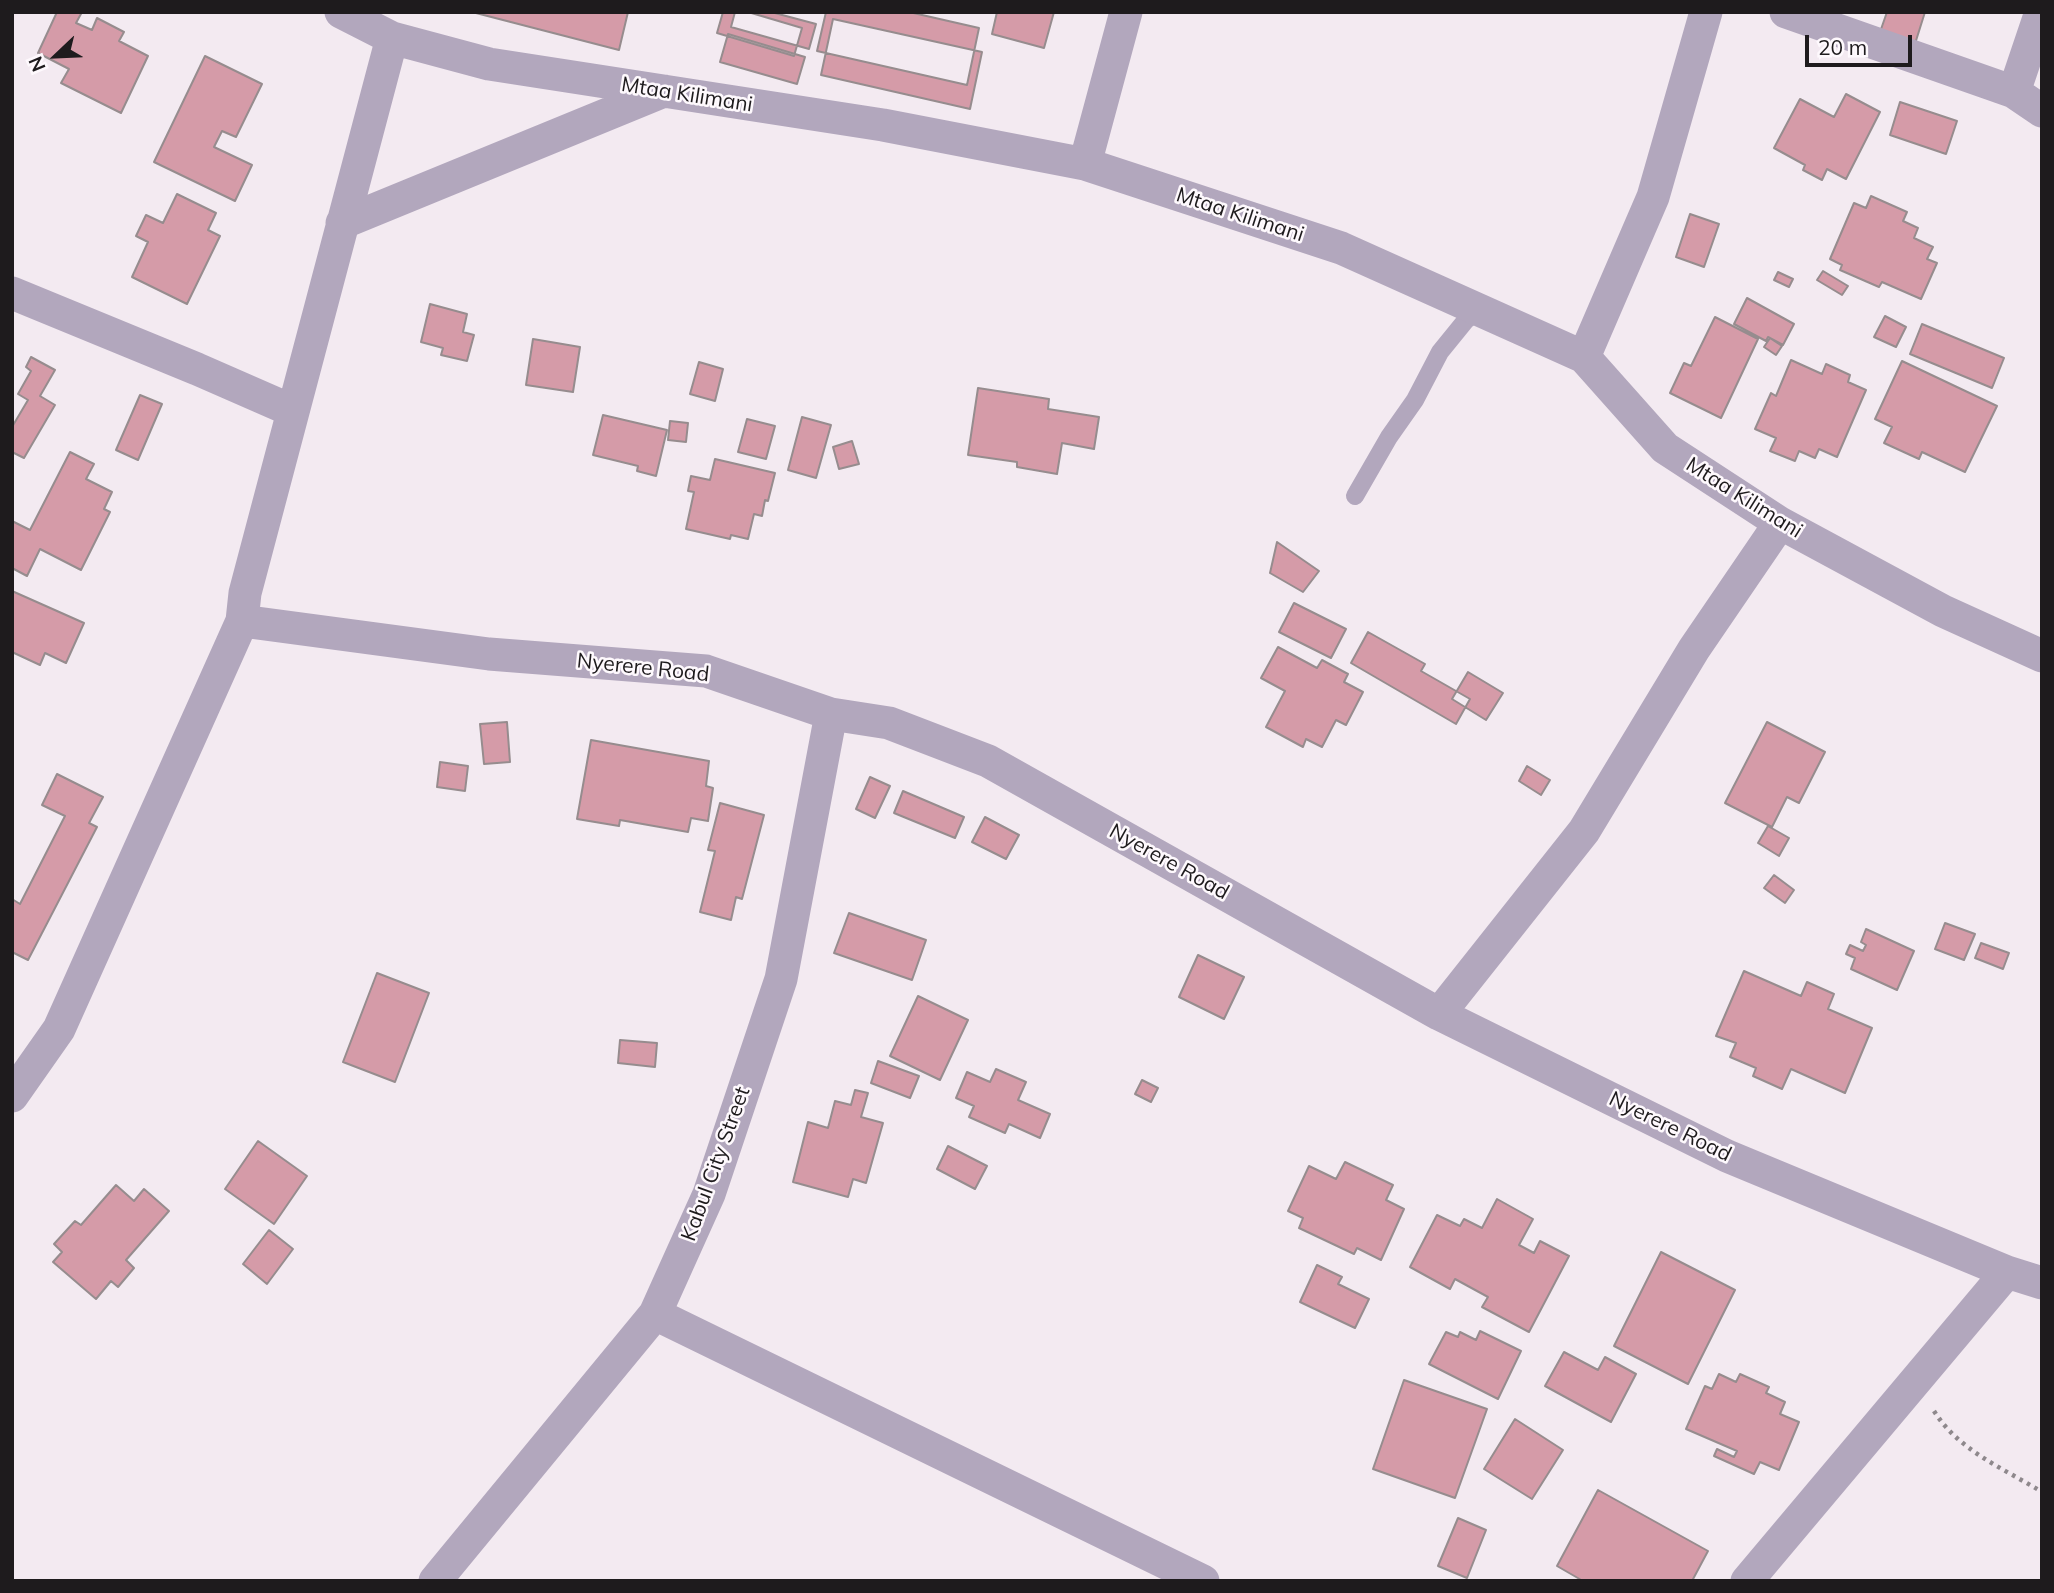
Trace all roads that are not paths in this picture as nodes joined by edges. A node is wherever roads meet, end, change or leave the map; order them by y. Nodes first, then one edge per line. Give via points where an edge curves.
1 (341, 12) edge
2 (1126, 12) edge
3 (1706, 12) edge
4 (1786, 12) edge
5 (2041, 12) edge
6 (392, 38) junction
7 (664, 91) junction
8 (2014, 92) junction
9 (2042, 111) edge
10 (1085, 164) junction
11 (342, 223) junction
12 (12, 293) edge
13 (1479, 310) junction
14 (1584, 357) junction
15 (293, 411) junction
16 (1355, 496) dead end
17 (1780, 523) junction
18 (242, 621) junction
19 (2042, 656) edge
20 (831, 714) junction
21 (1439, 1014) junction
22 (12, 1097) edge
23 (2007, 1272) junction
24 (2042, 1283) edge
25 (655, 1314) junction
26 (1166, 1573) edge
27 (435, 1581) edge
28 (1203, 1581) edge
29 (1747, 1581) edge

1 - 6 street, Mtaa Kilimani
2 - 10 street
3 - 14 street via 1653,197
4 - 8 street
5 - 8 street
6 - 7 street, Mtaa Kilimani via 489,64
6 - 11 street
7 - 10 street, Mtaa Kilimani via 883,125
7 - 11 street
8 - 9 street
10 - 13 street, Mtaa Kilimani via 1340,248
11 - 15 street
12 - 15 street
13 - 14 street, Mtaa Kilimani
13 - 16 lane via 1440,352
14 - 17 street, Mtaa Kilimani via 1665,448
15 - 18 street via 245,593
17 - 19 street, Mtaa Kilimani via 1944,611
17 - 21 street via 1694,649 1584,831
18 - 20 street, Nyerere Road via 489,654 706,671
18 - 22 street via 59,1029
20 - 21 street, Nyerere Road via 889,723 988,761
20 - 25 street, Kabul City Street via 780,979 709,1195
21 - 23 street, Nyerere Road via 1727,1156
23 - 24 street, Nyerere Road
23 - 29 street
25 - 26 street
25 - 27 street, Kabul City Street
26 - 28 street

